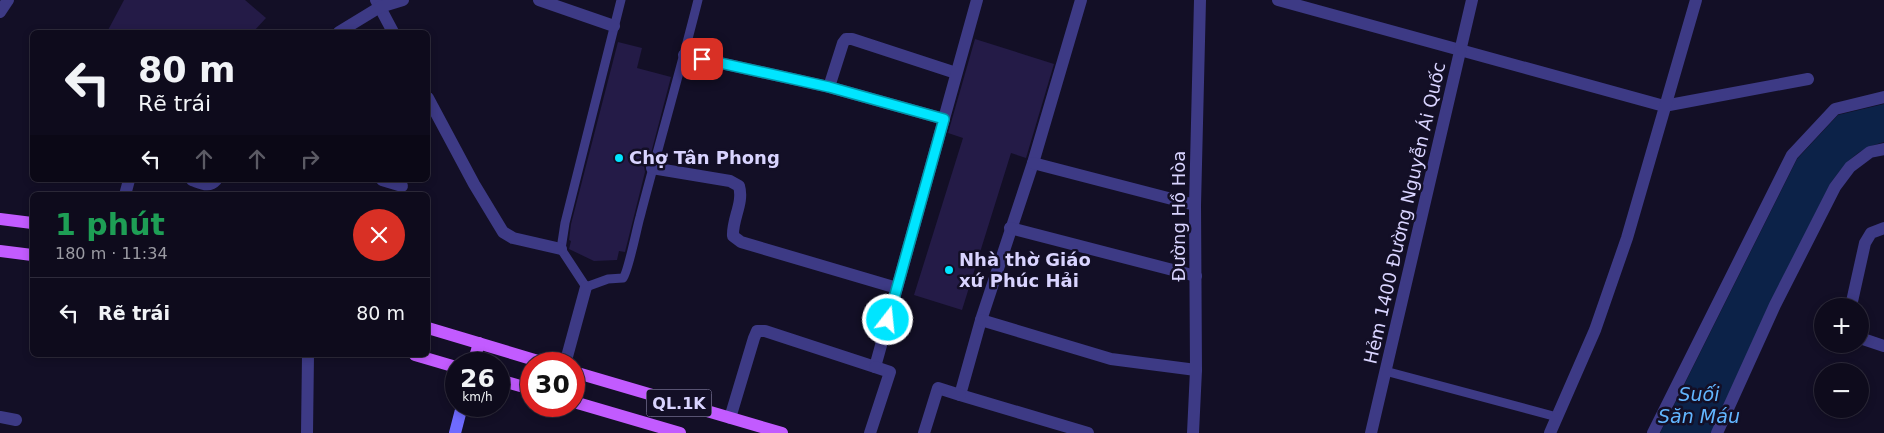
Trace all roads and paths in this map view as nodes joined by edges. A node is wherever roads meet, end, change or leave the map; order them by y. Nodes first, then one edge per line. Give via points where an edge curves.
1 (8, 0) edge
2 (403, 0) edge
3 (539, 0) edge
4 (621, 0) edge
5 (698, 0) edge
6 (977, 0) edge
7 (1081, 0) edge
8 (1200, 0) edge
9 (1278, 0) edge
10 (1472, 0) edge
11 (1696, 0) edge
12 (378, 4) edge
13 (0, 12) edge
14 (614, 26) junction
15 (342, 30) edge
16 (392, 30) edge
17 (1461, 50) junction
18 (684, 55) junction
19 (956, 73) junction
20 (1808, 80) dead end
21 (829, 87) junction
22 (1884, 97) edge
23 (430, 102) edge
24 (1664, 106) junction
25 (944, 119) junction
26 (1884, 149) edge
27 (1033, 163) junction
28 (652, 168) junction
29 (198, 182) edge
30 (214, 182) edge
31 (389, 182) edge
32 (402, 186) dead end
33 (1195, 205) junction
34 (0, 219) edge
35 (30, 223) edge
36 (1010, 228) junction
37 (1884, 228) edge
38 (561, 249) junction
39 (0, 251) edge
40 (30, 255) edge
41 (1196, 276) junction
42 (586, 288) junction
43 (897, 288) junction
44 (1853, 298) edge
45 (981, 320) junction
46 (430, 329) edge
47 (1869, 341) edge
48 (479, 343) junction
49 (1884, 346) edge
50 (476, 352) edge
51 (568, 352) edge
52 (520, 355) edge
53 (308, 357) edge
54 (422, 357) edge
55 (445, 364) edge
56 (875, 367) junction
57 (1196, 370) junction
58 (1386, 371) junction
59 (585, 375) edge
60 (960, 395) junction
61 (585, 405) edge
62 (1558, 416) junction
63 (0, 417) edge
64 (459, 417) edge
65 (730, 418) junction
66 (16, 420) dead end
67 (307, 433) edge
68 (455, 433) edge
69 (680, 433) edge
70 (782, 433) edge
71 (870, 433) edge
72 (924, 433) edge
73 (1088, 433) edge
74 (1193, 433) edge
75 (1371, 433) edge
76 (1550, 433) edge
77 (1652, 433) edge
78 (1717, 433) edge

1 - 13 street
2 - 12 street
3 - 14 street
4 - 14 lane
5 - 18 lane
6 - 19 street
7 - 27 street
8 - 33 street, Đường Hồ Hòa
9 - 17 street
10 - 17 street, Hẻm 1400 Đường Nguyễn Ái Quốc
11 - 24 street
12 - 15 street
12 - 16 street
14 - 38 lane
17 - 24 street
17 - 58 street, Hẻm 1400 Đường Nguyễn Ái Quốc
18 - 21 street
18 - 28 lane
19 - 21 street via 846,39
19 - 25 street
20 - 24 street
21 - 25 street
22 - 77 street via 1835,109 1792,156
23 - 38 street via 503,232 513,238
24 - 62 street via 1627,238 1595,330
25 - 43 street
26 - 78 street via 1870,152 1850,166 1835,187 1775,305
27 - 33 street
27 - 36 street
28 - 42 lane via 627,274
28 - 43 street via 730,181 739,186 741,195 732,227 733,236 741,242
29 - 30 street via 206,185
31 - 32 street
33 - 41 street, Đường Hồ Hòa
34 - 35 main road
36 - 41 street
36 - 45 street
37 - 44 street via 1871,233 1865,242
38 - 42 lane
39 - 40 main road
41 - 57 street, Đường Hồ Hòa
42 - 51 street
43 - 56 street
45 - 57 street via 1111,359
45 - 60 street
46 - 48 main road
47 - 49 street
48 - 50 main road
48 - 52 main road
53 - 67 street
54 - 55 main road
56 - 65 street via 757,331
56 - 71 street via 890,372
57 - 74 street, Đường Hồ Hòa
58 - 62 lane
58 - 75 street, Hẻm 1400 Đường Nguyễn Ái Quốc
59 - 65 main road, QL.1K
60 - 72 street via 938,388
60 - 73 street
61 - 69 main road, QL.1K
62 - 76 street
63 - 66 street
64 - 68 street
65 - 70 main road, QL.1K

